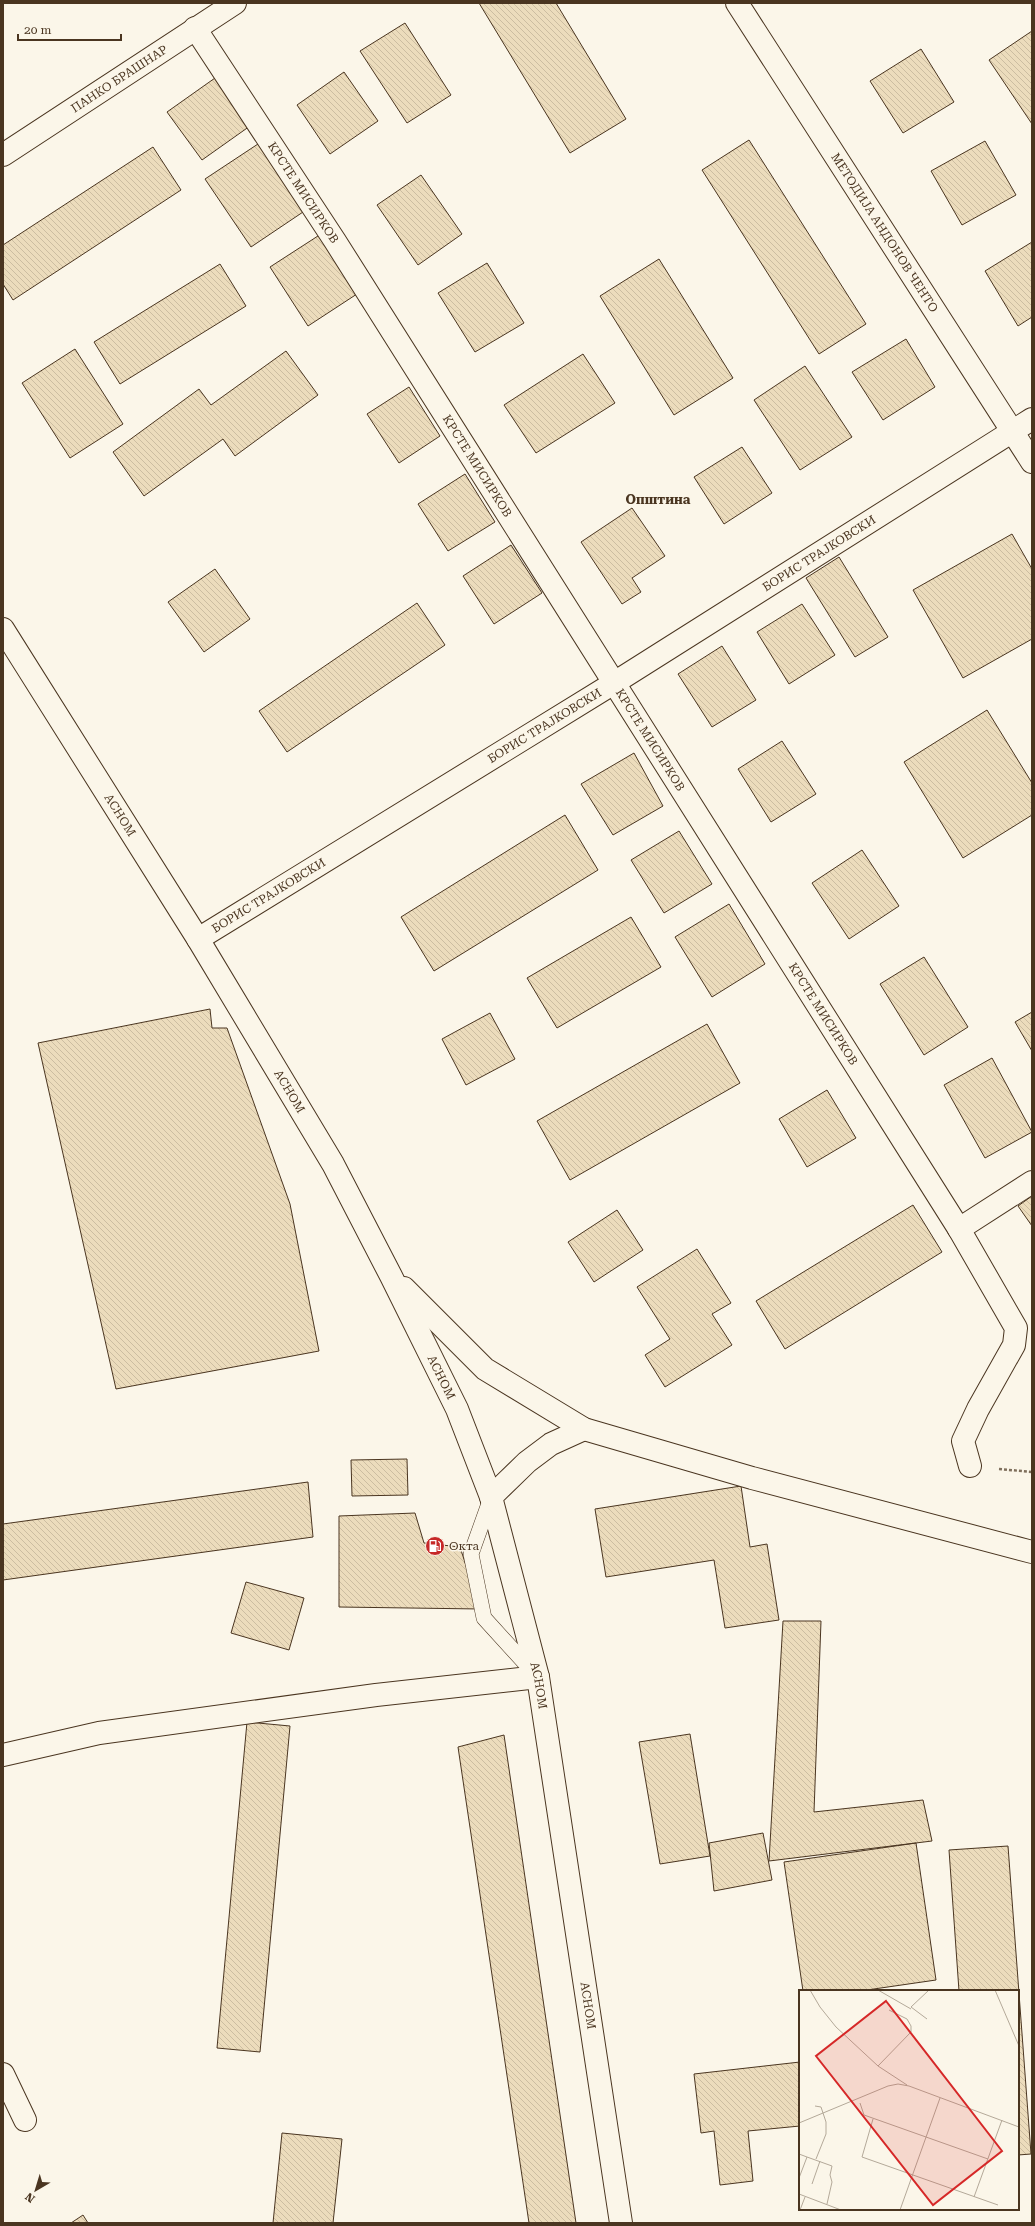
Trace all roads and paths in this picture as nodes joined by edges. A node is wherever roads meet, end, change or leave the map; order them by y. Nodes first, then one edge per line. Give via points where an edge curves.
1 (235, 3) edge
2 (737, 3) edge
3 (195, 28) junction
4 (3, 155) edge
5 (1032, 419) edge
6 (1013, 432) junction
7 (1032, 462) edge
8 (3, 630) edge
9 (614, 683) junction
10 (198, 938) junction
11 (1032, 1182) edge
12 (959, 1229) junction
13 (391, 1276) junction
14 (584, 1429) junction
15 (970, 1466) dead end
16 (491, 1497) junction
17 (1032, 1552) edge
18 (538, 1677) junction
19 (3, 1755) edge
20 (3, 2074) edge
21 (25, 2120) dead end
22 (621, 2223) edge

1 - 3 street, ПАНКО БРАШНАР
2 - 6 street, МЕТОДИЈА АНДОНОВ ЧЕНТО
3 - 4 street, ПАНКО БРАШНАР
3 - 9 street, КРСТЕ МИСИРКОВ via 335,241
5 - 6 street, БОРИС ТРАЈКОВСКИ
6 - 7 street, МЕТОДИЈА АНДОНОВ ЧЕНТО
6 - 9 street, БОРИС ТРАЈКОВСКИ
8 - 10 street, АСНОМ
9 - 10 street, БОРИС ТРАЈКОВСКИ
9 - 12 street, КРСТЕ МИСИРКОВ
10 - 13 street, АСНОМ via 333,1164
11 - 12 street
12 - 15 street, КРСТЕ МИСИРКОВ via 1016,1328 1014,1345 963,1441
13 - 14 street via 485,1369
13 - 16 street, АСНОМ via 457,1409
14 - 16 street via 545,1449 527,1462
14 - 17 street via 752,1478
16 - 18 street, АСНОМ
16 - 18 lane via 471,1554 484,1618
18 - 19 street via 376,1695 99,1733
18 - 22 street, АСНОМ
20 - 21 street

